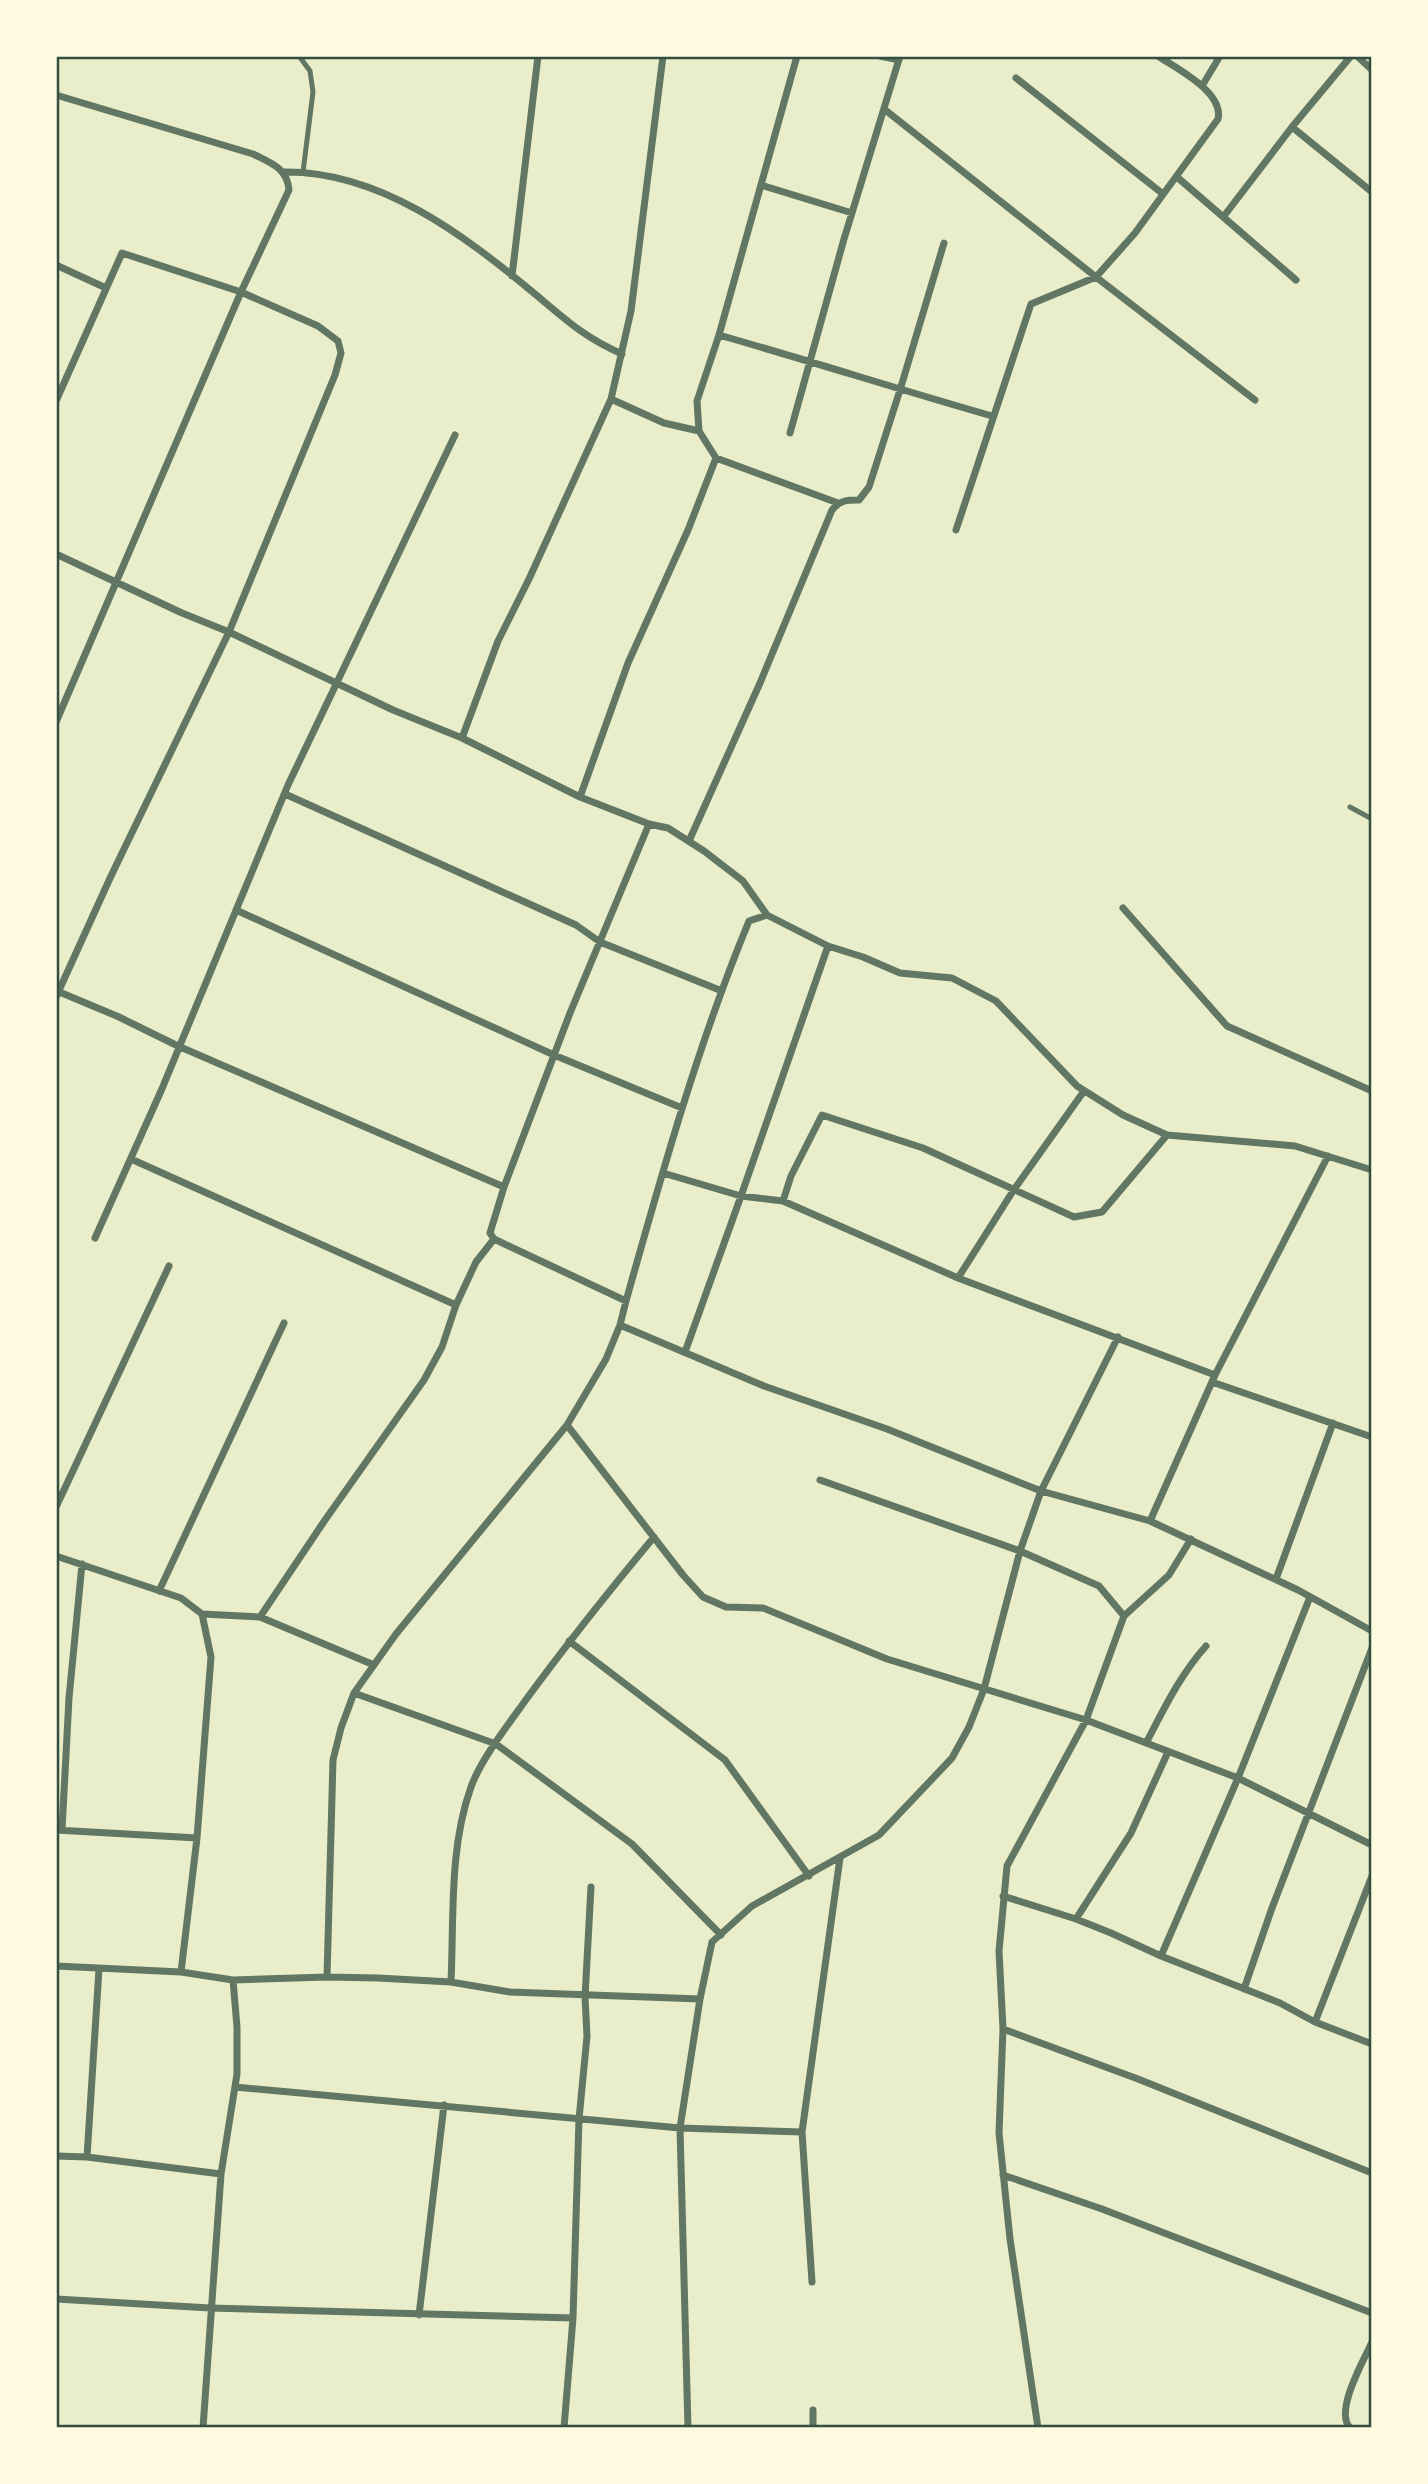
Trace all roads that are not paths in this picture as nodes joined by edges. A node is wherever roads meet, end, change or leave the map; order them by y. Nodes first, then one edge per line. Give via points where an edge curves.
1 (299, 56) edge
2 (538, 56) edge
3 (663, 56) edge
4 (797, 56) edge
5 (880, 56) edge
6 (1158, 56) edge
7 (1220, 56) edge
8 (1351, 56) edge
9 (1357, 56) edge
10 (900, 58) edge
11 (1372, 70) edge
12 (1016, 78) dead end
13 (1202, 86) junction
14 (56, 95) edge
15 (884, 109) junction
16 (1292, 127) junction
17 (282, 172) junction
18 (303, 172) junction
19 (1177, 177) junction
20 (761, 186) junction
21 (1372, 192) edge
22 (1163, 194) junction
23 (852, 214) junction
24 (1224, 216) junction
25 (944, 243) dead end
26 (56, 265) edge
27 (512, 276) junction
28 (1096, 277) junction
29 (1296, 280) dead end
30 (106, 288) junction
31 (242, 292) junction
32 (719, 335) junction
33 (622, 354) junction
34 (811, 361) junction
35 (900, 390) junction
36 (611, 399) junction
37 (1255, 400) dead end
38 (56, 401) edge
39 (992, 416) junction
40 (699, 431) junction
41 (790, 433) dead end
42 (455, 435) dead end
43 (716, 458) junction
44 (838, 503) junction
45 (956, 530) dead end
46 (56, 554) edge
47 (116, 583) junction
48 (229, 632) junction
49 (336, 683) junction
50 (56, 722) edge
51 (462, 738) junction
52 (285, 794) junction
53 (580, 797) junction
54 (1350, 807) dead end
55 (1372, 819) edge
56 (649, 824) junction
57 (689, 841) junction
58 (1123, 908) dead end
59 (236, 910) junction
60 (767, 915) junction
61 (600, 942) junction
62 (828, 946) junction
63 (722, 991) junction
64 (57, 993) edge
65 (178, 1046) junction
66 (554, 1055) junction
67 (1084, 1091) junction
68 (1372, 1091) edge
69 (682, 1108) junction
70 (1167, 1135) junction
71 (1328, 1156) junction
72 (131, 1159) junction
73 (1372, 1170) edge
74 (663, 1172) junction
75 (504, 1187) junction
76 (1013, 1191) junction
77 (741, 1196) junction
78 (783, 1201) junction
79 (95, 1238) dead end
80 (494, 1239) junction
81 (169, 1265) dead end
82 (958, 1278) junction
83 (626, 1301) junction
84 (456, 1305) junction
85 (284, 1323) dead end
86 (620, 1325) junction
87 (1118, 1337) junction
88 (685, 1352) junction
89 (1213, 1379) junction
90 (1333, 1423) junction
91 (567, 1425) junction
92 (1372, 1437) edge
93 (820, 1480) dead end
94 (1041, 1491) junction
95 (56, 1507) edge
96 (1150, 1521) junction
97 (654, 1537) junction
98 (1191, 1538) junction
99 (1020, 1551) junction
100 (56, 1556) edge
101 (82, 1564) junction
102 (1276, 1579) junction
103 (159, 1591) junction
104 (1310, 1597) junction
105 (202, 1614) junction
106 (1124, 1615) junction
107 (260, 1617) junction
108 (1372, 1631) edge
109 (569, 1641) junction
110 (1206, 1646) dead end
111 (1372, 1648) edge
112 (374, 1665) junction
113 (984, 1689) junction
114 (354, 1693) junction
115 (1086, 1720) junction
116 (1146, 1743) junction
117 (496, 1744) junction
118 (1168, 1752) junction
119 (1238, 1778) junction
120 (1308, 1814) junction
121 (59, 1830) edge
122 (197, 1838) junction
123 (1372, 1845) edge
124 (840, 1858) junction
125 (808, 1875) junction
126 (1372, 1876) edge
127 (591, 1887) dead end
128 (1003, 1896) junction
129 (1076, 1919) junction
130 (721, 1935) junction
131 (1161, 1956) junction
132 (56, 1966) edge
133 (99, 1969) junction
134 (181, 1972) junction
135 (327, 1977) junction
136 (233, 1980) junction
137 (451, 1982) junction
138 (1244, 1989) junction
139 (585, 1997) junction
140 (700, 1999) junction
141 (1315, 2022) junction
142 (1003, 2029) junction
143 (1372, 2044) edge
144 (235, 2087) junction
145 (444, 2105) junction
146 (579, 2119) junction
147 (680, 2128) junction
148 (802, 2132) junction
149 (56, 2156) edge
150 (87, 2157) junction
151 (1372, 2173) edge
152 (221, 2174) junction
153 (1003, 2175) junction
154 (812, 2282) dead end
155 (56, 2299) edge
156 (210, 2308) junction
157 (1372, 2313) edge
158 (419, 2315) junction
159 (573, 2318) junction
160 (1372, 2342) edge
161 (813, 2410) dead end
162 (203, 2428) edge
163 (564, 2428) edge
164 (688, 2428) edge
165 (813, 2428) edge
166 (1038, 2428) edge
167 (1350, 2428) edge

1 - 18 lane via 310,71 313,92
2 - 27 street
3 - 33 street
4 - 20 street
5 - 10 street
6 - 13 street
7 - 13 street
8 - 16 street
9 - 11 street
10 - 15 street
12 - 22 street
13 - 19 street via 1217,104 1218,119
14 - 17 street via 253,154
15 - 23 street
15 - 28 street
16 - 21 street
16 - 24 street
17 - 18 street
17 - 31 street via 289,190
18 - 27 street via 405,202 462,236
19 - 22 street
19 - 24 street
20 - 23 street
20 - 32 street
22 - 28 street
23 - 34 street
24 - 29 street
25 - 35 street
26 - 30 street
27 - 33 street via 578,331
28 - 37 street
28 - 39 street via 1031,304
30 - 31 street via 122,253
30 - 38 street
31 - 47 street
31 - 48 street via 318,326 338,341 341,352
32 - 34 street
32 - 40 street via 697,401
33 - 36 street
34 - 35 street
34 - 41 street
35 - 39 street
35 - 44 street via 869,487 859,500
36 - 40 street via 664,423
36 - 51 street via 498,641
39 - 45 street
40 - 43 street
42 - 49 street
43 - 44 street
43 - 53 street via 628,663
44 - 57 street
46 - 47 street
47 - 48 street
47 - 50 street
48 - 49 street
48 - 64 street
49 - 51 street
49 - 52 street
51 - 53 street
52 - 59 street
52 - 61 street via 576,925
53 - 56 street
54 - 55 lane
56 - 57 street via 668,828
56 - 61 street
57 - 60 street via 743,881
58 - 68 street via 1227,1027
59 - 65 street
59 - 66 street
60 - 62 street
60 - 63 street via 749,921
61 - 63 street
61 - 66 street
62 - 67 street via 900,973 952,978 996,1001
62 - 77 street
63 - 69 street
64 - 65 street
65 - 72 street
65 - 75 street
66 - 69 street
66 - 75 street
67 - 70 street
67 - 76 street
69 - 74 street
70 - 71 street via 1295,1146
70 - 76 street via 1101,1212 1074,1217
71 - 73 street
71 - 89 street
72 - 79 street
72 - 84 street
74 - 77 street
74 - 83 street
75 - 80 street via 490,1233
76 - 78 street via 923,1148 822,1115
76 - 82 street
77 - 78 street
77 - 88 street
78 - 82 street
80 - 83 street
80 - 84 street via 476,1262
81 - 95 street
82 - 87 street
83 - 86 street
84 - 107 street via 424,1380
85 - 103 street
86 - 88 street
86 - 91 street via 606,1359
87 - 89 street
87 - 94 street
88 - 94 street
89 - 90 street
89 - 96 street
90 - 92 street
90 - 102 street
91 - 97 street
91 - 112 street
93 - 99 street
94 - 96 street
94 - 99 street
96 - 98 street
97 - 109 street
97 - 113 street via 703,1597 726,1607 762,1608 887,1659
98 - 102 street
98 - 106 street via 1169,1575
99 - 106 street via 1099,1586
99 - 113 street
100 - 101 street
101 - 103 street
101 - 121 street
102 - 104 street
103 - 105 street via 181,1598
104 - 108 street
104 - 119 street
105 - 107 street
105 - 122 street via 211,1657
106 - 115 street
107 - 112 street
109 - 117 street
109 - 125 street via 725,1760
110 - 116 street via 1174,1689
111 - 120 street
112 - 114 street
113 - 115 street
113 - 124 street via 952,1758 878,1835
114 - 117 street
114 - 135 street via 333,1760
115 - 116 street
115 - 128 street via 1007,1866
116 - 118 street
117 - 130 street via 632,1844
117 - 137 street via 472,1784 462,1817
118 - 119 street
118 - 129 street via 1131,1833
119 - 120 street
119 - 131 street
120 - 123 street
120 - 138 street
121 - 122 street
122 - 134 street
124 - 125 street
124 - 148 street
125 - 130 street via 752,1906
126 - 141 street
127 - 139 street
128 - 129 street
128 - 142 street via 999,1951
129 - 131 street
130 - 140 street via 712,1942
131 - 138 street
132 - 133 street
133 - 134 street
133 - 150 street
134 - 136 street
135 - 136 street
135 - 137 street
136 - 144 street
137 - 139 street
138 - 141 street
139 - 140 street
139 - 146 street via 587,2036
140 - 147 street
141 - 143 street
142 - 151 street
142 - 153 street via 999,2133
144 - 145 street
144 - 152 street
145 - 146 street
145 - 158 street
146 - 147 street
146 - 159 street
147 - 148 street
147 - 164 street
148 - 154 street
149 - 150 street
150 - 152 street
152 - 156 street
153 - 157 street
153 - 166 street
155 - 156 street
156 - 158 street
156 - 162 street
158 - 159 street
159 - 163 street
160 - 167 street via 1348,2396 1344,2415
161 - 165 street

